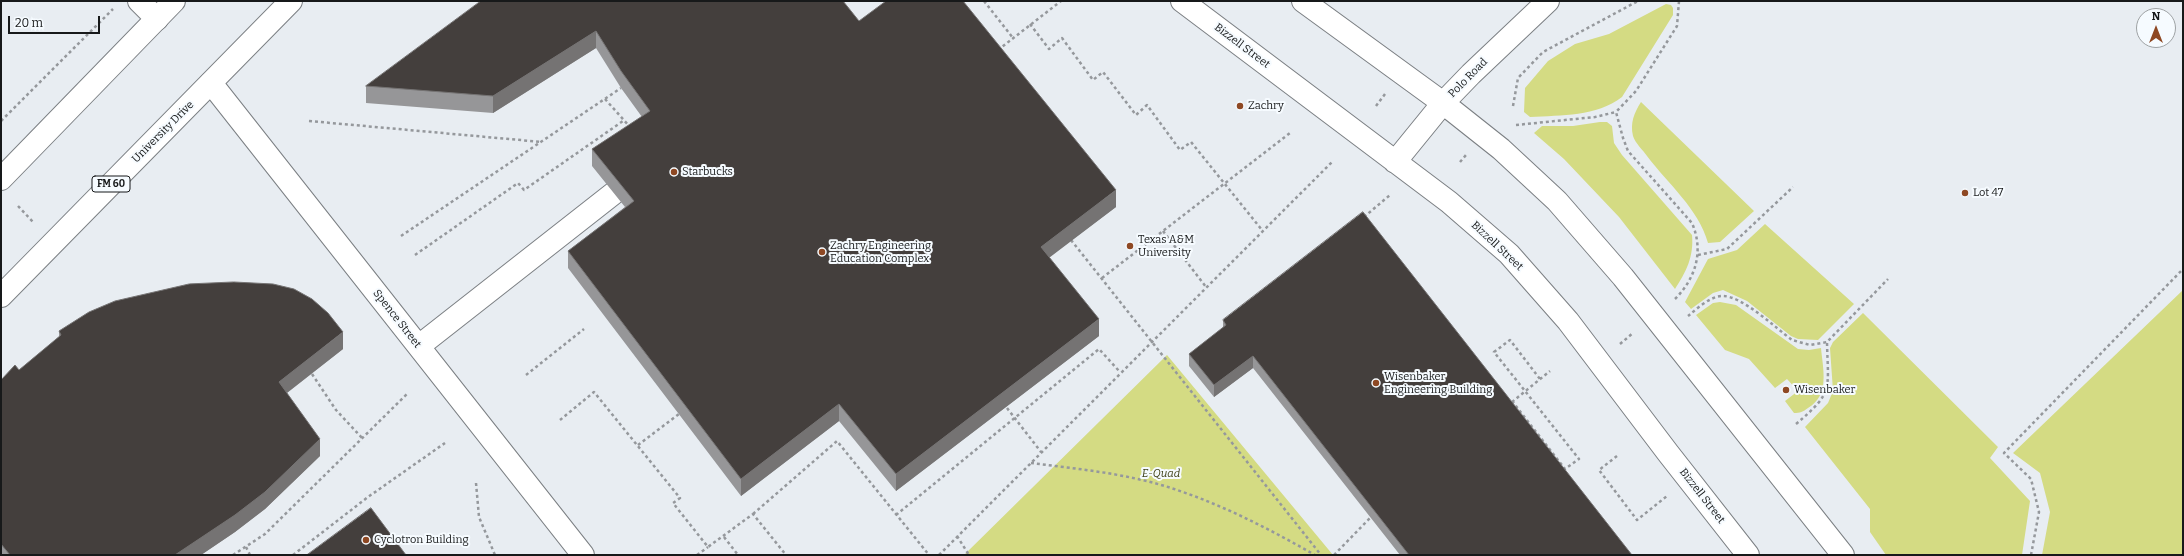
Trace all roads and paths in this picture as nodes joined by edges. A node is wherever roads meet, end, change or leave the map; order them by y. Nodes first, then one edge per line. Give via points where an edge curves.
1 (139, 1) edge
2 (174, 1) edge
3 (291, 1) edge
4 (984, 1) edge
5 (1061, 1) edge
6 (1182, 1) edge
7 (1303, 1) edge
8 (1548, 1) edge
9 (1638, 1) edge
10 (1679, 1) edge
11 (104, 18) dead end
12 (157, 19) junction
13 (1030, 24) junction
14 (1013, 38) junction
15 (992, 54) edge
16 (211, 83) junction
17 (621, 88) edge
18 (605, 99) junction
19 (1443, 103) junction
20 (1513, 106) dead end
21 (1616, 112) junction
22 (310, 120) dead end
23 (622, 120) junction
24 (1, 121) edge
25 (1516, 125) dead end
26 (633, 131) edge
27 (1290, 133) dead end
28 (543, 142) junction
29 (1332, 162) dead end
30 (1395, 162) junction
31 (1, 179) edge
32 (1224, 184) junction
33 (1793, 187) dead end
34 (614, 193) edge
35 (1390, 196) dead end
36 (18, 206) dead end
37 (1360, 220) edge
38 (37, 226) dead end
39 (1262, 230) junction
40 (1163, 231) junction
41 (401, 236) dead end
42 (1072, 240) edge
43 (415, 255) dead end
44 (1698, 255) junction
45 (2183, 269) edge
46 (1102, 278) junction
47 (1888, 279) dead end
48 (4, 286) edge
49 (1206, 287) junction
50 (1675, 300) dead end
51 (1688, 316) dead end
52 (584, 329) dead end
53 (1637, 330) dead end
54 (1152, 342) junction
55 (1827, 342) junction
56 (1619, 344) dead end
57 (419, 346) junction
58 (1550, 371) dead end
59 (1120, 372) junction
60 (312, 374) edge
61 (526, 375) dead end
62 (1540, 379) junction
63 (1525, 391) junction
64 (407, 394) dead end
65 (1512, 402) junction
66 (1507, 407) edge
67 (1007, 408) edge
68 (679, 414) edge
69 (1014, 418) junction
70 (560, 420) dead end
71 (1796, 424) dead end
72 (363, 439) junction
73 (445, 443) dead end
74 (638, 445) junction
75 (1041, 452) junction
76 (1617, 456) dead end
77 (1030, 463) junction
78 (476, 483) dead end
79 (1667, 496) dead end
80 (753, 514) junction
81 (896, 515) junction
82 (1370, 518) edge
83 (957, 536) junction
84 (724, 537) junction
85 (246, 547) junction
86 (708, 547) junction
87 (1838, 553) edge
88 (233, 555) edge
89 (250, 555) edge
90 (294, 555) edge
91 (495, 555) edge
92 (583, 555) edge
93 (697, 555) edge
94 (738, 555) edge
95 (786, 555) edge
96 (928, 555) edge
97 (938, 555) edge
98 (969, 555) edge
99 (1314, 555) edge
100 (1321, 555) edge
101 (1334, 555) edge
102 (1748, 555) edge
103 (2031, 555) edge

1 - 12 street
2 - 12 street
3 - 16 street, University Drive / FM 60
4 - 14 path
5 - 13 path
6 - 30 street, Bizzell Street
7 - 19 street
8 - 19 street, Polo Road
9 - 20 path via 1543,52 1518,78
10 - 21 path via 1677,26 1636,91
11 - 24 path
12 - 31 street
13 - 14 path
13 - 32 path via 1049,49 1062,38 1093,80 1103,72 1136,115 1147,105 1180,150 1190,142
14 - 15 path
16 - 48 street, University Drive / FM 60
16 - 57 street, Spence Street
17 - 18 path
18 - 23 path
18 - 28 path
19 - 30 street, Polo Road
19 - 87 street via 1529,174 1599,248
21 - 25 path via 1595,117
21 - 44 path via 1628,151 1692,223 1697,235
22 - 28 path
23 - 26 path
23 - 43 path via 524,190 518,183
27 - 32 path
28 - 41 path
29 - 39 path
30 - 102 street, Bizzell Street via 1449,202 1509,254 1568,321
32 - 39 path
32 - 40 path
33 - 44 path via 1727,249
34 - 57 street
35 - 37 path
36 - 38 path
39 - 49 path
40 - 46 path
40 - 49 path
42 - 46 path
44 - 50 path via 1691,277
45 - 103 path via 2004,454 2031,479 2038,512
46 - 54 path
47 - 55 path
49 - 54 path
51 - 55 path via 1706,303 1724,296 1740,302 1800,344
52 - 61 path
53 - 56 path
54 - 59 path
54 - 100 path
55 - 71 path via 1827,390 1818,406
57 - 92 street, Spence Street
58 - 62 path
59 - 69 path via 1099,349
59 - 75 path
60 - 72 path via 336,410
62 - 63 path
62 - 63 path via 1510,340 1494,352
63 - 65 path
63 - 65 path via 1579,459 1565,469
64 - 72 path
65 - 66 path
67 - 69 path
68 - 74 path
69 - 75 path
69 - 81 path
70 - 74 path via 594,392
72 - 85 path via 265,534
73 - 90 path via 368,497
74 - 86 path via 680,498 673,504
75 - 77 path
76 - 79 path via 1599,470 1637,520
77 - 83 path
77 - 99 path via 1121,477 1177,490 1243,517
78 - 91 path via 479,517
80 - 81 path via 837,441
80 - 84 path
80 - 95 path
81 - 96 path
82 - 101 path
83 - 97 path
83 - 98 path
84 - 86 path
84 - 94 path
85 - 88 path
85 - 89 path
86 - 93 path

